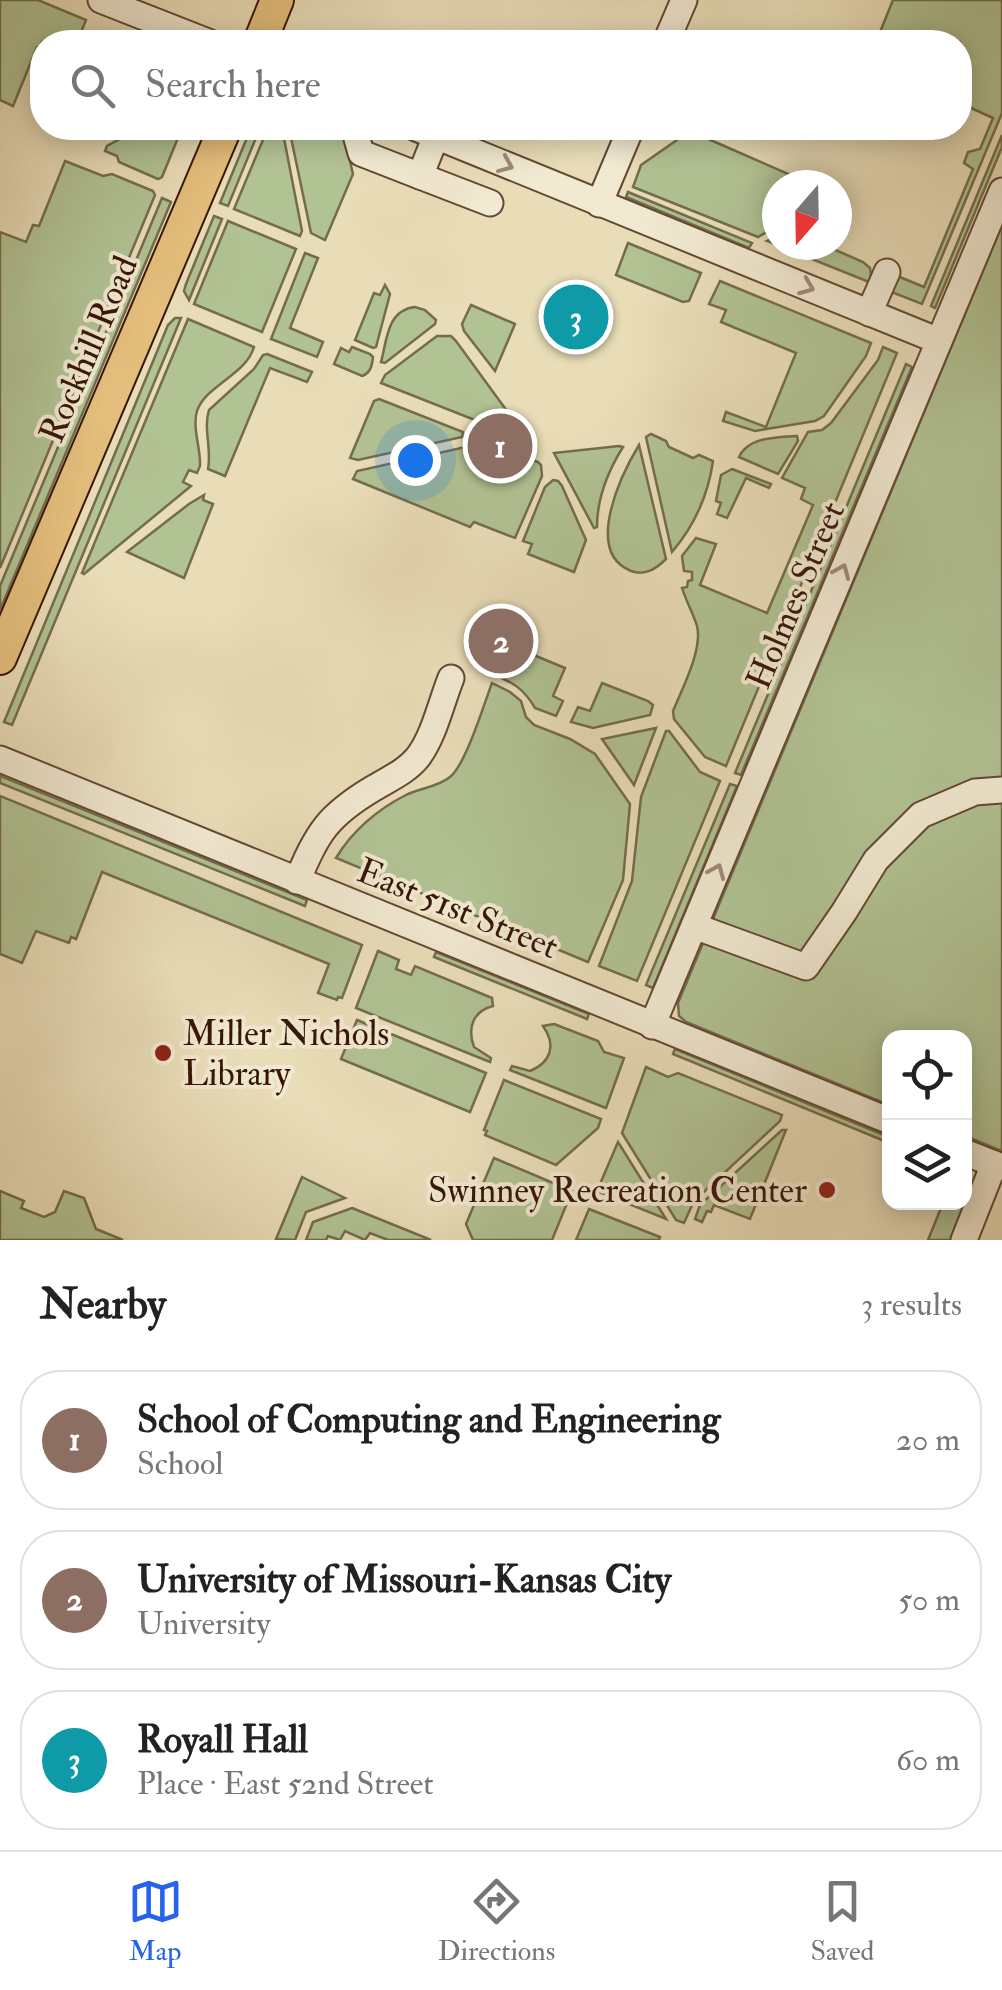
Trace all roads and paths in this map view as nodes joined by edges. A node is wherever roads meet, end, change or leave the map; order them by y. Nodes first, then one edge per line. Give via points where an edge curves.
1 (101, 0) edge
2 (277, 0) edge
3 (684, 0) edge
4 (177, 30) edge
5 (265, 30) edge
6 (671, 30) edge
7 (220, 140) edge
8 (357, 140) edge
9 (425, 140) edge
10 (445, 140) edge
11 (626, 140) edge
12 (420, 176) junction
13 (1002, 192) edge
14 (490, 203) dead end
15 (600, 204) junction
16 (887, 272) dead end
17 (869, 312) junction
18 (939, 341) junction
19 (0, 658) edge
20 (451, 678) dead end
21 (0, 759) edge
22 (1002, 790) edge
23 (297, 881) junction
24 (694, 926) junction
25 (652, 1026) junction
26 (885, 1120) edge
27 (972, 1155) edge
28 (998, 1165) edge
29 (964, 1240) edge

1 - 4 street
2 - 5 main road
3 - 6 street
7 - 19 main road, Rockhill Road
8 - 12 street via 361,154
9 - 12 street
10 -> 15 street
11 - 15 street
12 - 14 street
13 - 18 street, Holmes Street
15 -> 17 street
16 - 17 street
17 - 18 street
24 -> 18 street, Holmes Street
20 - 23 street via 416,759 325,824
21 - 23 street, East 51st Street
22 - 24 street via 975,792 921,815 876,860 806,967
23 - 25 street, East 51st Street
24 - 25 street, Holmes Street
25 - 26 street, East 51st Street
27 - 28 street
28 - 29 street

